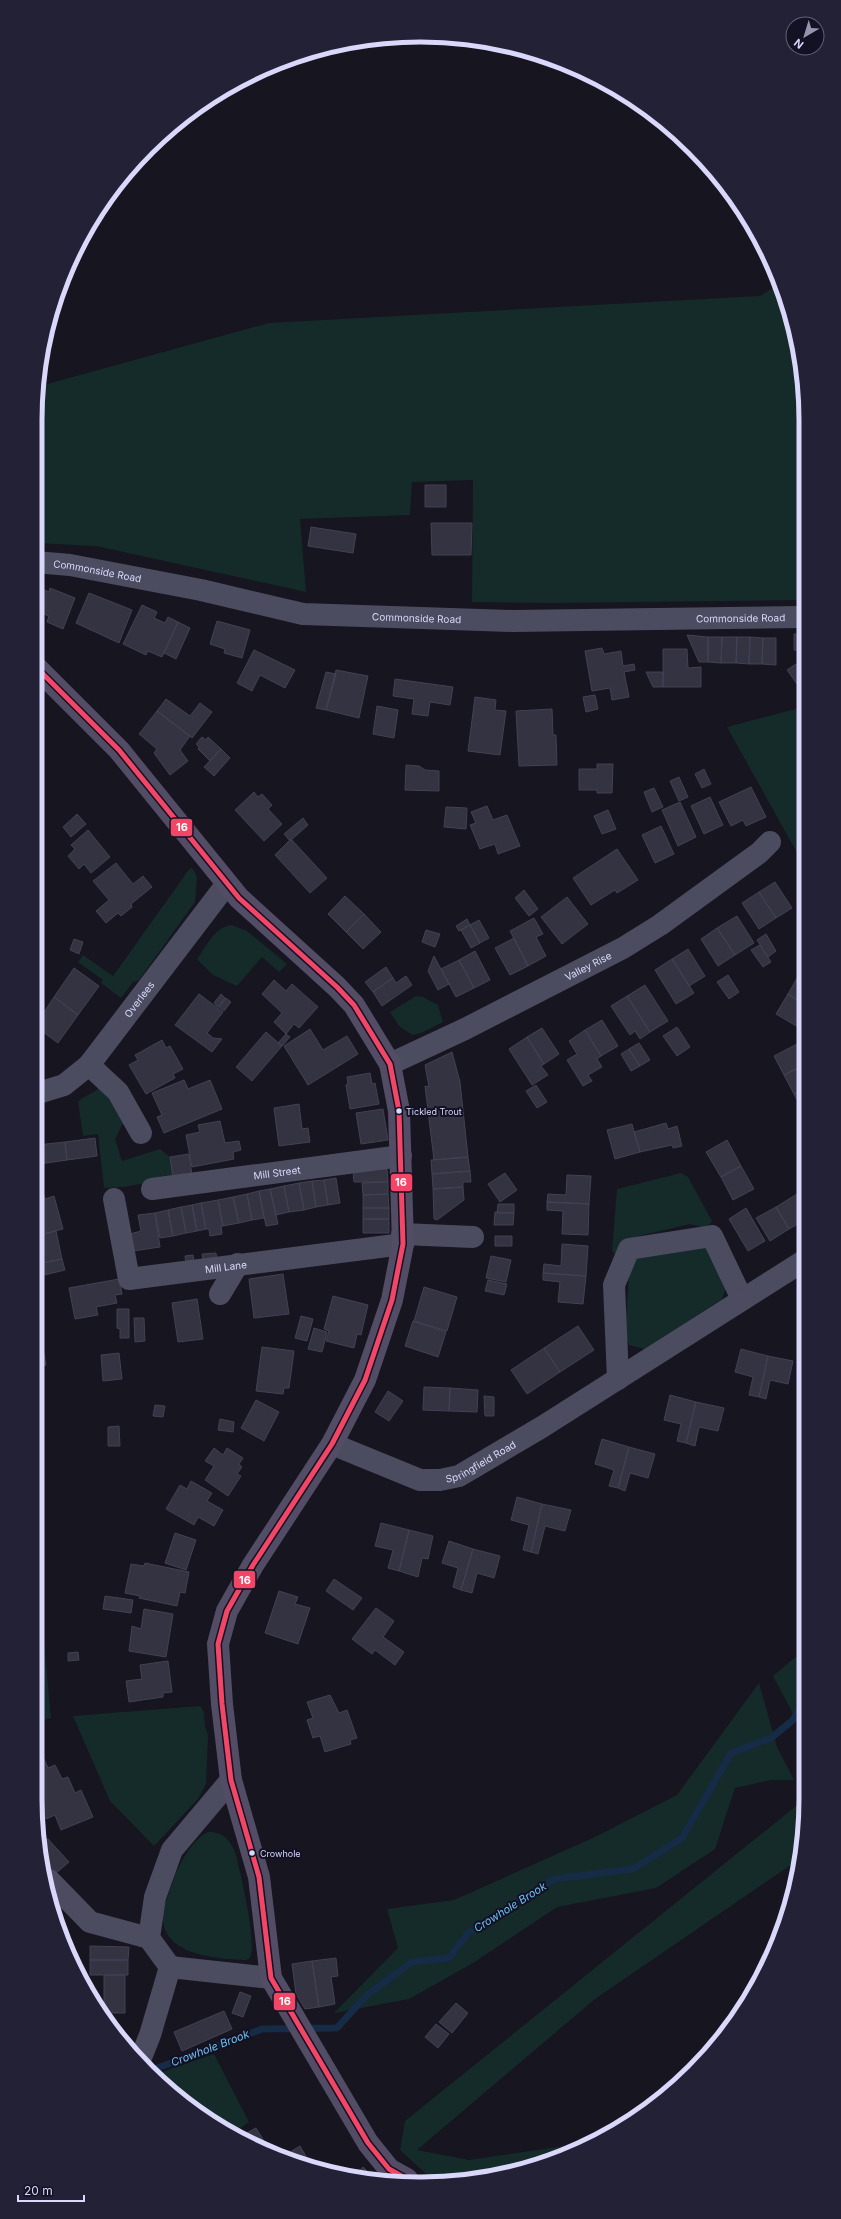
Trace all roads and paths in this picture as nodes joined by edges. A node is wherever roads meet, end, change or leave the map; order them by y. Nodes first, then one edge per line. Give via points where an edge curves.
1 (42, 563) edge
2 (799, 617) edge
3 (42, 673) edge
4 (770, 842) dead end
5 (226, 884) junction
6 (89, 1064) junction
7 (390, 1064) junction
8 (42, 1092) edge
9 (141, 1133) dead end
10 (401, 1156) junction
11 (152, 1189) dead end
12 (114, 1199) dead end
13 (473, 1237) dead end
14 (403, 1239) junction
15 (238, 1264) junction
16 (799, 1264) edge
17 (220, 1294) dead end
18 (742, 1299) junction
19 (618, 1379) junction
20 (332, 1444) junction
21 (231, 1780) junction
22 (52, 1883) edge
23 (149, 1938) junction
24 (170, 1967) junction
25 (271, 1978) junction
26 (142, 2055) edge
27 (403, 2176) edge

1 - 2 street, Commonside Road via 70,565 201,590 303,614 513,621
3 - 5 main road via 119,750
4 - 7 street, Valley Rise via 759,853 660,925 623,948 465,1029
5 - 6 street, Overlees
5 - 7 main road via 354,1005
6 - 8 street, Overlees via 64,1086
6 - 9 street via 118,1092
7 - 10 main road via 399,1111
10 - 11 street, Mill Street
10 - 14 main road
12 - 15 street, Mill Lane via 129,1279
13 - 14 street, Mill Lane
14 - 15 street, Mill Lane
14 - 20 main road via 392,1300 365,1380
15 - 17 street
16 - 18 street, Springfield Road
18 - 19 street, Springfield Road
18 - 19 street via 712,1236 629,1249 614,1285
19 - 20 street, Springfield Road via 542,1428 459,1476 440,1480 420,1480
20 - 21 main road via 253,1565 227,1611 218,1644
21 - 23 street via 172,1850 155,1897
21 - 25 main road via 259,1877
22 - 23 street via 90,1922
23 - 24 street
24 - 25 street
24 - 26 street
25 - 27 main road via 368,2143 390,2169

